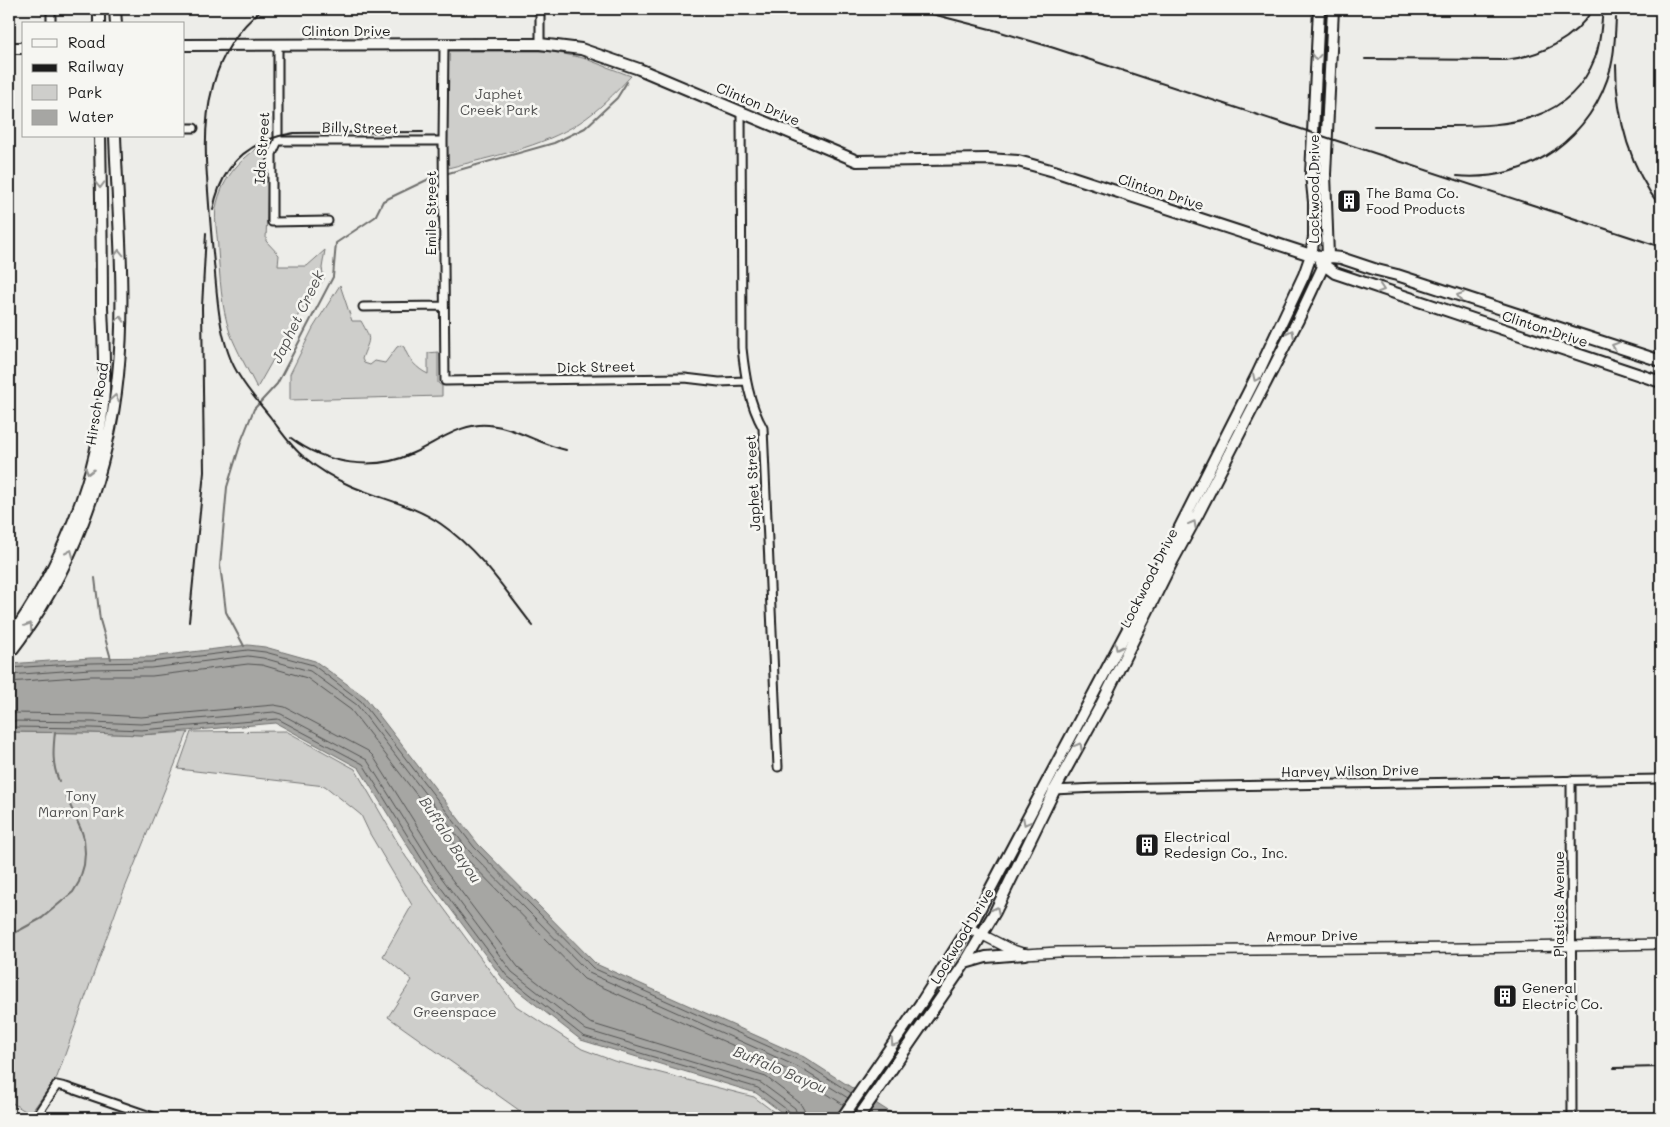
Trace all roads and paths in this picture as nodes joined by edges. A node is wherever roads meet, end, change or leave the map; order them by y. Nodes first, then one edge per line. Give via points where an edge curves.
1 (52, 9) edge
2 (99, 9) edge
3 (115, 9) edge
4 (540, 9) edge
5 (1318, 9) edge
6 (1332, 9) edge
7 (51, 22) edge
8 (99, 22) edge
9 (116, 22) edge
10 (444, 44) junction
11 (540, 44) junction
12 (185, 45) edge
13 (278, 46) junction
14 (9, 48) edge
15 (22, 48) edge
16 (741, 112) junction
17 (185, 128) edge
18 (194, 128) dead end
19 (100, 138) edge
20 (115, 138) edge
21 (278, 140) junction
22 (443, 144) junction
23 (328, 222) dead end
24 (1311, 255) junction
25 (1326, 261) junction
26 (444, 306) junction
27 (362, 307) dead end
28 (1573, 332) junction
29 (1268, 350) junction
30 (1568, 350) junction
31 (1280, 356) junction
32 (1661, 361) edge
33 (445, 381) joint
34 (746, 381) junction
35 (1661, 382) edge
36 (1246, 397) junction
37 (1256, 402) junction
38 (1231, 426) junction
39 (1242, 430) junction
40 (44, 594) junction
41 (1132, 631) junction
42 (9, 638) edge
43 (9, 654) edge
44 (1092, 699) junction
45 (1101, 704) junction
46 (778, 767) dead end
47 (1661, 779) edge
48 (1571, 780) junction
49 (1055, 789) junction
50 (1040, 795) junction
51 (969, 928) junction
52 (982, 935) junction
53 (1661, 944) edge
54 (1572, 946) junction
55 (1025, 954) junction
56 (965, 963) junction
57 (35, 1118) edge
58 (156, 1118) edge
59 (842, 1118) edge
60 (858, 1118) edge
61 (1572, 1118) edge

1 - 7 street
2 - 8 main road
3 - 9 main road
4 - 11 street
5 -> 24 main road, Lockwood Drive via 1311,149 1314,202
6 - 25 main road, Lockwood Drive via 1325,174
10 - 11 main road, Clinton Drive
10 - 13 main road, Clinton Drive
10 - 22 street, Emile Street
11 - 16 main road, Clinton Drive via 581,49
12 - 13 main road, Clinton Drive
13 - 21 street, Ida Street
14 - 15 main road
16 - 24 main road, Clinton Drive via 858,161 988,159 1018,161 1054,170
16 - 34 street, Japhet Street via 742,348
17 - 18 street
19 -> 40 main road, Hirsch Road via 104,391 87,480
40 -> 20 main road, Hirsch Road via 81,528 101,463 116,391 121,302
21 - 22 street, Billy Street
21 - 23 street, Ida Street via 272,154 272,222
22 - 26 street, Emile Street
24 - 25 main road, Clinton Drive
24 - 29 main road, Lockwood Drive
28 -> 25 main road, Clinton Drive via 1341,258
25 -> 30 main road, Clinton Drive via 1335,273
31 -> 25 main road, Lockwood Drive
26 - 27 street
26 - 33 street, Emile Street
28 - 30 main road
32 -> 28 main road, Clinton Drive
29 - 31 main road
29 -> 36 main road, Lockwood Drive
30 - 35 main road, Clinton Drive
31 - 37 main road, Lockwood Drive
33 - 34 street, Dick Street via 685,378
34 - 46 street, Japhet Street via 763,428
36 - 37 main road
36 - 38 main road, Lockwood Drive
37 - 39 main road, Lockwood Drive
38 - 39 main road
38 - 41 main road, Lockwood Drive
41 -> 39 main road, Lockwood Drive
40 - 42 main road, Hirsch Road
43 -> 40 main road, Hirsch Road
41 -> 44 main road, Lockwood Drive
41 - 45 main road, Lockwood Drive
44 - 45 main road
44 - 50 main road, Lockwood Drive
49 -> 45 main road, Lockwood Drive
47 - 48 street, Harvey Wilson Drive
48 - 49 street, Harvey Wilson Drive
48 - 54 street, Plastics Avenue
49 - 50 street, Harvey Wilson Drive
52 -> 49 main road, Lockwood Drive
50 -> 51 main road, Lockwood Drive
51 - 52 street, Armour Drive
51 -> 59 main road, Lockwood Drive
52 - 55 street, Armour Drive
52 - 56 main road, Lockwood Drive
53 - 54 street, Armour Drive
54 - 55 street, Armour Drive
54 - 61 street, Plastics Avenue
55 - 56 main road via 986,957
56 - 60 main road, Lockwood Drive
57 - 58 street via 58,1085

